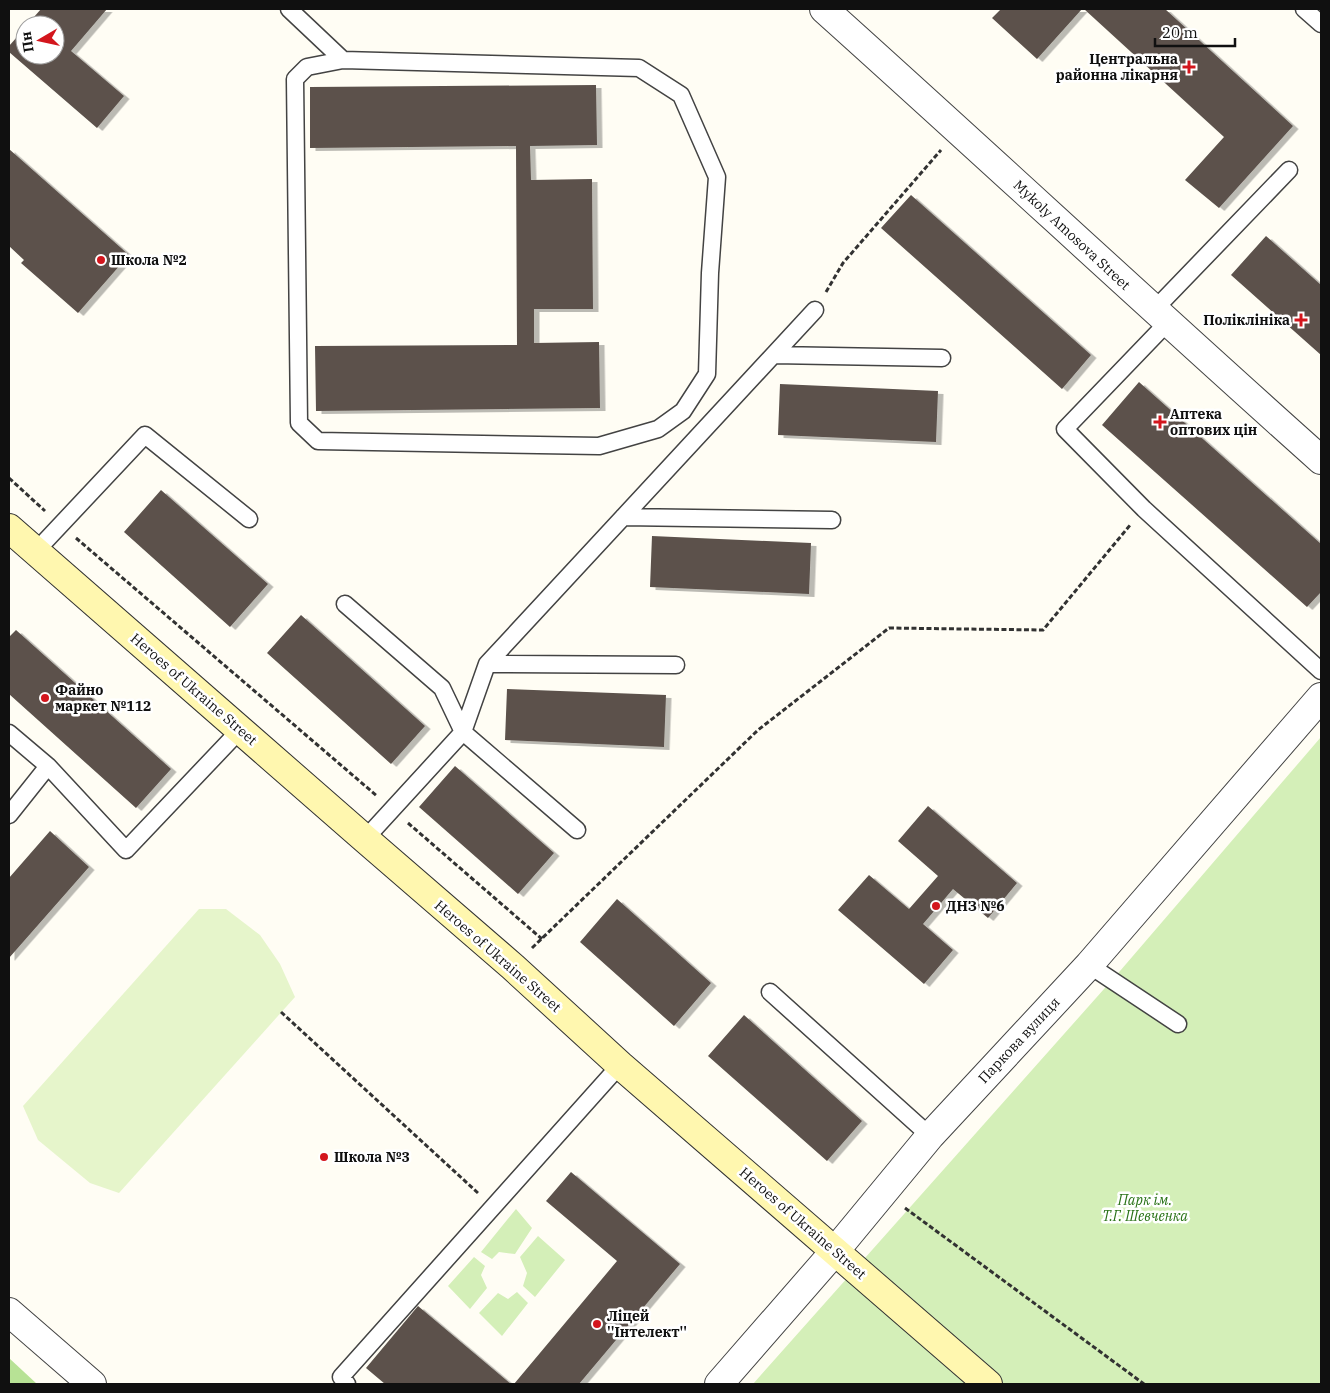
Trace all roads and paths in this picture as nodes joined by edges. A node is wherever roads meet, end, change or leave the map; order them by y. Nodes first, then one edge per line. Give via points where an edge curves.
1 (289, 9) edge
2 (824, 9) edge
3 (1304, 9) edge
4 (1321, 24) edge
5 (343, 60) junction
6 (959, 130) junction
7 (1289, 170) dead end
8 (815, 310) joint
9 (1161, 316) junction
10 (774, 355) junction
11 (942, 358) dead end
12 (1321, 460) edge
13 (9, 478) edge
14 (1144, 508) junction
15 (623, 517) junction
16 (249, 519) dead end
17 (832, 520) dead end
18 (61, 525) junction
19 (9, 528) edge
20 (36, 551) junction
21 (345, 604) dead end
22 (487, 664) junction
23 (676, 666) dead end
24 (1321, 671) edge
25 (1321, 697) edge
26 (240, 730) junction
27 (463, 732) junction
28 (9, 733) edge
29 (48, 766) junction
30 (392, 810) junction
31 (9, 815) edge
32 (578, 830) dead end
33 (364, 839) junction
34 (542, 939) junction
35 (1089, 965) junction
36 (513, 967) junction
37 (770, 992) dead end
38 (281, 1012) dead end
39 (1178, 1024) dead end
40 (620, 1065) junction
41 (930, 1136) junction
42 (884, 1192) junction
43 (494, 1207) junction
44 (836, 1251) junction
45 (9, 1312) edge
46 (92, 1384) edge
47 (347, 1384) edge
48 (719, 1384) edge
49 (988, 1384) edge
50 (1144, 1384) edge

1 - 5 lane
2 - 6 street, Mykoly Amosova Street
3 - 4 lane
5 - 5 lane via 639,68 681,95 717,177 707,374 683,411 658,429 599,446 318,441 300,423 295,79 307,67
6 - 8 path via 843,263
6 - 9 street, Mykoly Amosova Street
7 - 9 lane
8 - 10 lane
9 - 12 street, Mykoly Amosova Street
9 - 14 lane via 1065,429
10 - 11 lane
10 - 15 lane
13 - 18 path
14 - 24 lane
14 - 34 path via 1043,630 889,628 758,730
15 - 17 lane
15 - 22 lane
16 - 18 lane via 145,434
18 - 20 lane
18 - 30 path
19 - 20 main road, Heroes of Ukraine Street
20 - 26 main road, Heroes of Ukraine Street
21 - 27 lane via 442,688
22 - 23 lane
22 - 27 lane
25 - 35 street, Паркова вулиця
26 - 29 lane via 126,850
26 - 33 main road, Heroes of Ukraine Street
27 - 30 lane
27 - 32 lane
28 - 29 lane
29 - 31 lane
30 - 33 lane
30 - 34 path
33 - 36 main road, Heroes of Ukraine Street
34 - 36 path
35 - 39 lane
35 - 41 street, Паркова вулиця
36 - 40 main road, Heroes of Ukraine Street
37 - 41 lane
38 - 43 path
40 - 43 lane
40 - 44 main road, Heroes of Ukraine Street
41 - 42 street, Паркова вулиця
42 - 44 street, Паркова вулиця
42 - 50 path
43 - 47 lane via 341,1377
44 - 48 street, Паркова вулиця
44 - 49 main road, Heroes of Ukraine Street
45 - 46 street

